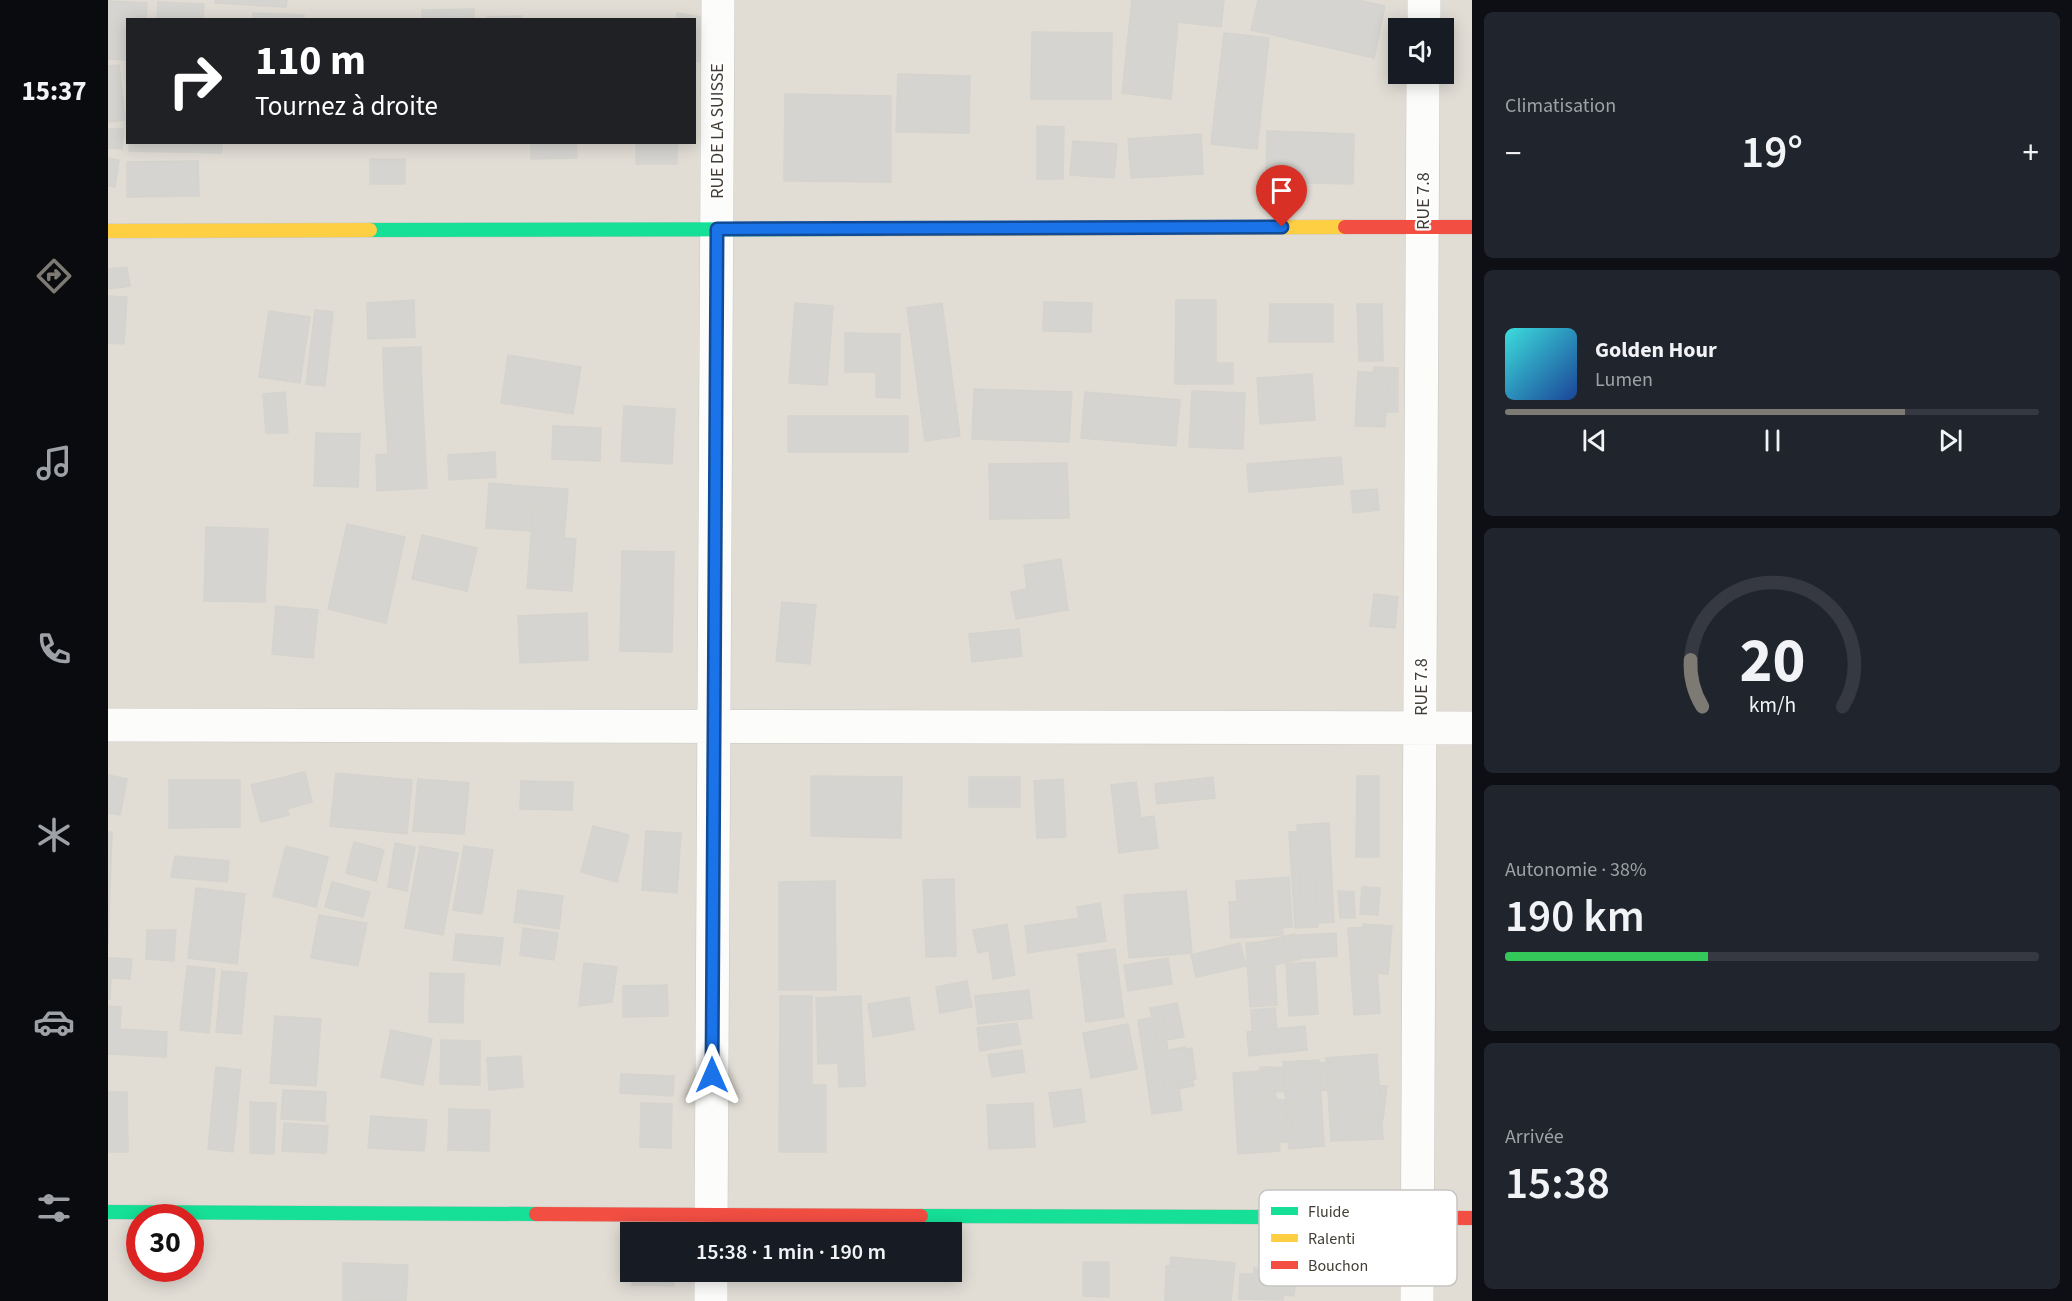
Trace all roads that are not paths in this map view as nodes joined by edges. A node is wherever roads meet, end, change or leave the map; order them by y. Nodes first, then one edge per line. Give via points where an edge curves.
1 (718, 0) edge
2 (1424, 0) edge
3 (1424, 18) edge
4 (1424, 84) edge
5 (1423, 227) junction
6 (1472, 227) edge
7 (717, 229) junction
8 (108, 231) edge
9 (108, 725) edge
10 (714, 726) junction
11 (1420, 728) junction
12 (1472, 728) edge
13 (1418, 1190) edge
14 (108, 1212) edge
15 (1259, 1219) edge
16 (620, 1222) edge
17 (711, 1222) edge
18 (947, 1222) edge
19 (711, 1282) edge
20 (1417, 1286) edge
21 (711, 1301) edge
22 (1417, 1301) edge

1 - 7 street, RUE DE LA SUISSE
2 - 3 street
4 - 5 street, RUE 7.8
5 - 6 street
5 - 7 street
5 - 11 street, RUE 7.8
7 - 8 street
7 - 10 street, RUE DE LA SUISSE
9 - 10 street
10 - 11 street
10 - 17 street, RUE DE LA SUISSE
11 - 12 street
11 - 13 street, RUE 7.8
14 - 16 street
15 - 18 street
19 - 21 street
20 - 22 street, RUE 7.8

